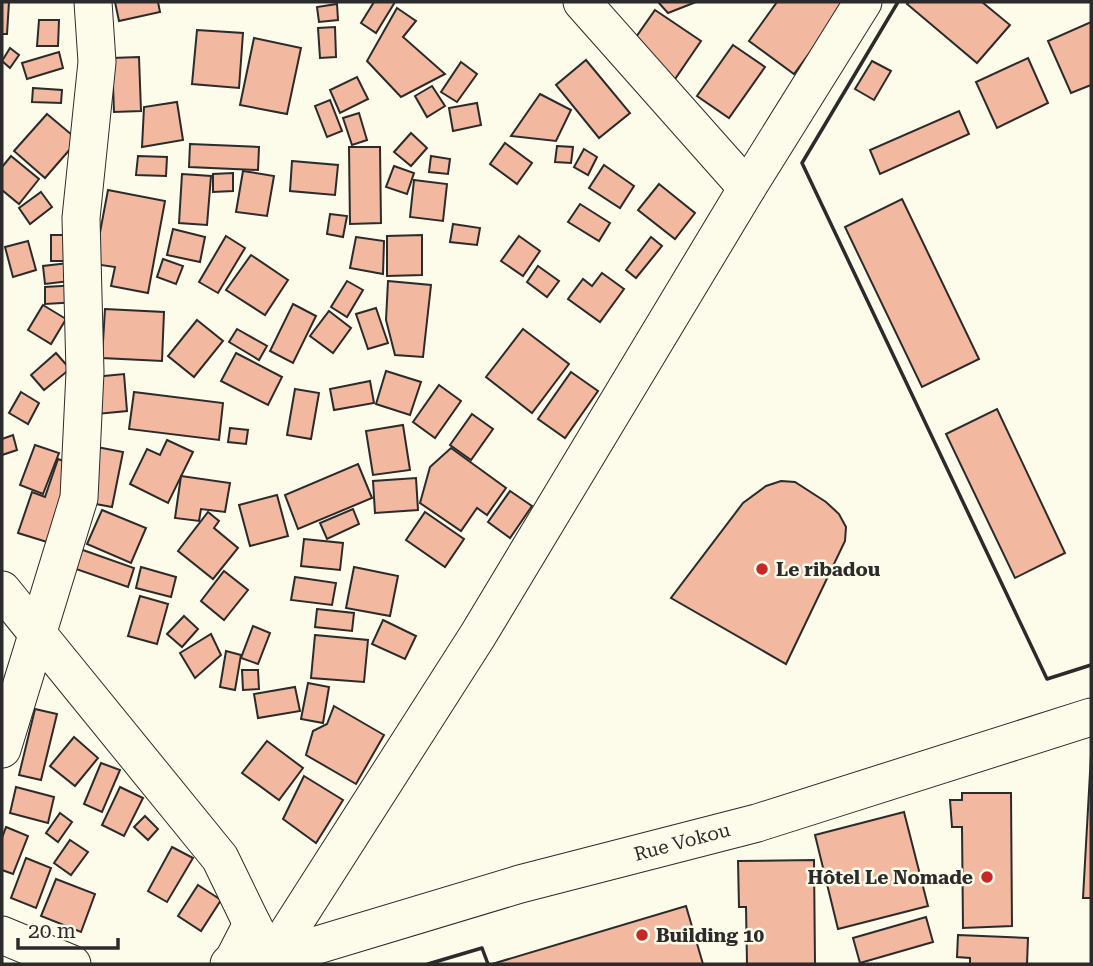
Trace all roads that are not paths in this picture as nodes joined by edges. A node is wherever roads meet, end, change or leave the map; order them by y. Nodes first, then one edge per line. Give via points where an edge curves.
1 (93, 2) edge
2 (582, 2) edge
3 (863, 2) edge
4 (747, 188) junction
5 (2, 590) edge
6 (37, 632) junction
7 (1091, 717) edge
8 (2, 749) edge
9 (252, 924) junction
10 (2, 935) edge
11 (271, 962) edge
12 (72, 964) edge
13 (229, 964) edge

1 - 6 street via 97,62 81,218 85,372 79,498
2 - 4 street
3 - 4 street
4 - 11 street via 478,635
5 - 6 street
6 - 8 street
6 - 9 street via 220,858
7 - 11 street, Rue Vokou via 757,823 520,884
9 - 11 street
9 - 13 street
10 - 12 street

